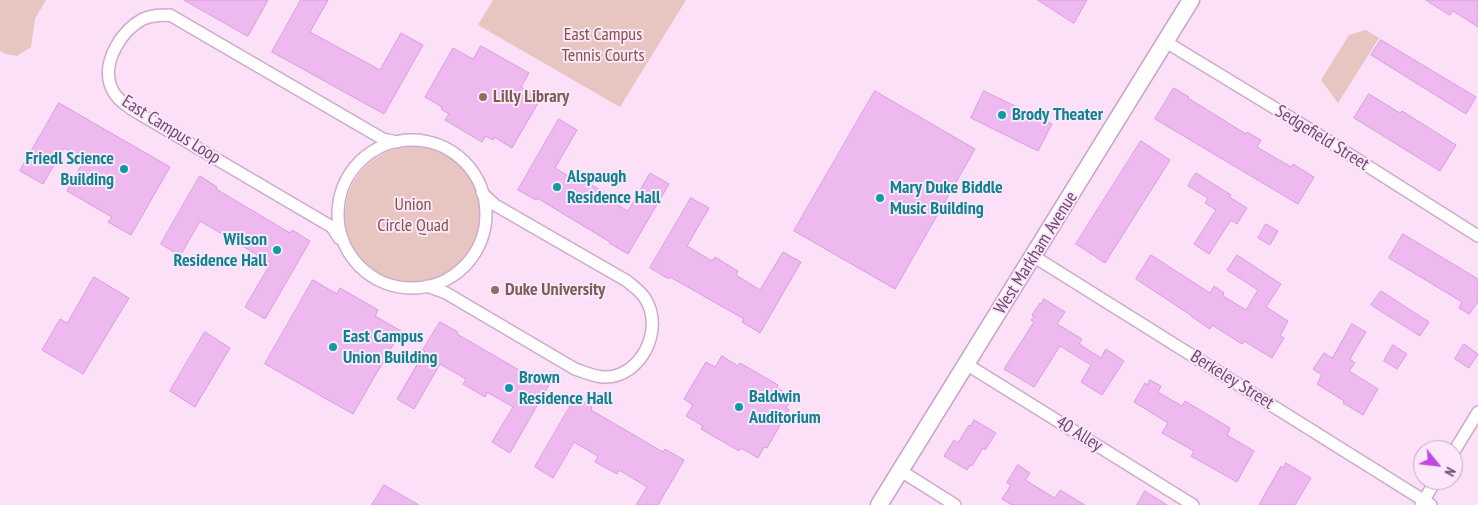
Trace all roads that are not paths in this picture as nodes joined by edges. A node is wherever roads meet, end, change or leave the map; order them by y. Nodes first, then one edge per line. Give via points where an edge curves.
1 (1192, 0) edge
2 (1166, 42) junction
3 (397, 142) junction
4 (482, 193) junction
5 (1478, 236) edge
6 (343, 240) junction
7 (1033, 256) junction
8 (427, 286) junction
9 (966, 364) junction
10 (1478, 412) edge
11 (1461, 440) edge
12 (902, 471) junction
13 (1431, 490) edge
14 (1425, 504) edge
15 (880, 505) edge
16 (955, 505) edge
17 (1192, 505) edge

1 - 2 street, West Markham Avenue
2 - 5 street, Sedgefield Street
2 - 7 street, West Markham Avenue
3 - 4 street via 429,142 451,152 466,164
3 - 6 street via 368,155 346,181 338,207
3 - 6 street, East Campus Loop via 383,139 170,15 157,15 136,23 112,55 110,84 122,102 332,227
4 - 8 street via 485,223 477,248 458,272
4 - 8 street via 495,205 638,290 646,300 652,325 652,336 646,350 624,372 603,377 590,375 446,293
6 - 8 street via 354,260 368,274 401,287
7 - 9 street, West Markham Avenue
7 - 14 street, Berkeley Street
9 - 12 street, West Markham Avenue
9 - 17 street, 40 Alley
10 - 11 street
12 - 15 street, West Markham Avenue
12 - 16 street
13 - 14 street

